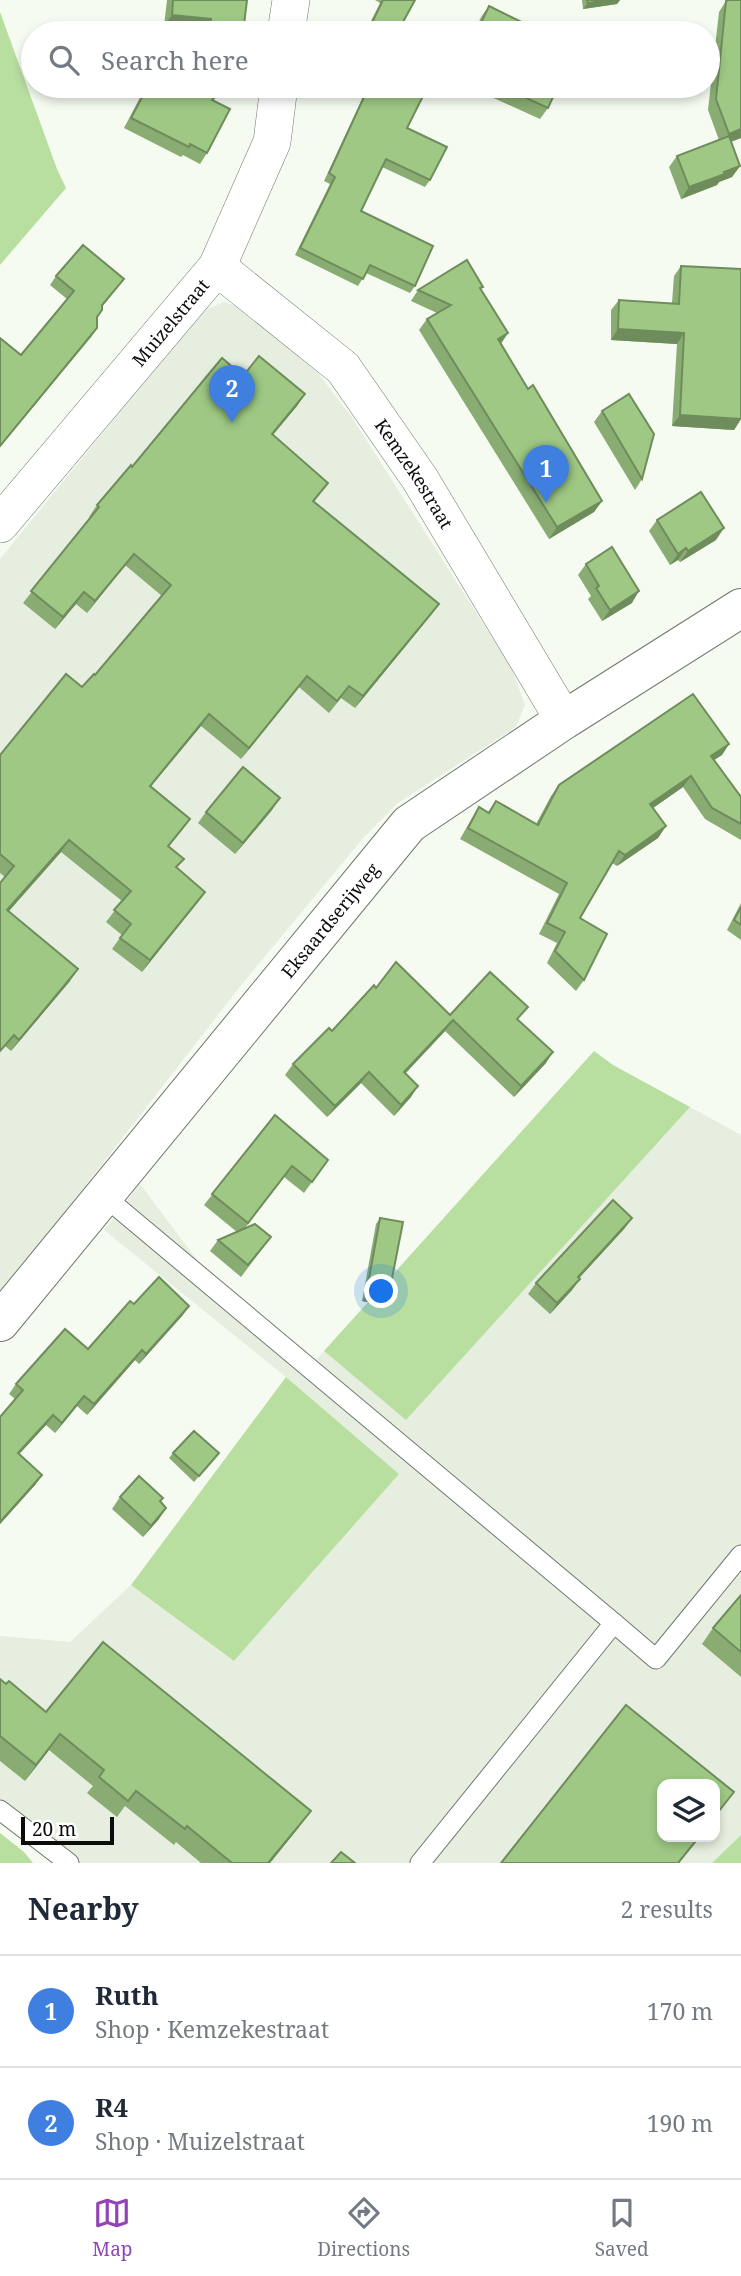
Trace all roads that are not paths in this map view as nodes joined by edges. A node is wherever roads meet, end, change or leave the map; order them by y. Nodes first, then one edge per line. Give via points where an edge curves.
1 (290, 0) edge
2 (287, 21) edge
3 (278, 98) edge
4 (217, 267) junction
5 (0, 524) edge
6 (741, 608) edge
7 (564, 720) junction
8 (104, 1196) junction
9 (0, 1322) edge
10 (741, 1555) edge
11 (614, 1623) junction
12 (0, 1810) edge
13 (69, 1863) edge
14 (420, 1863) edge

1 - 2 street
3 - 4 street, Muizelstraat via 272,142
4 - 5 street, Muizelstraat
4 - 7 street, Kemzekestraat via 343,368 420,479
6 - 7 street, Eksaardserijweg
7 - 8 street, Eksaardserijweg via 409,824
8 - 9 street, Eksaardserijweg
8 - 11 lane
10 - 11 lane via 656,1659
11 - 14 lane
12 - 13 lane

